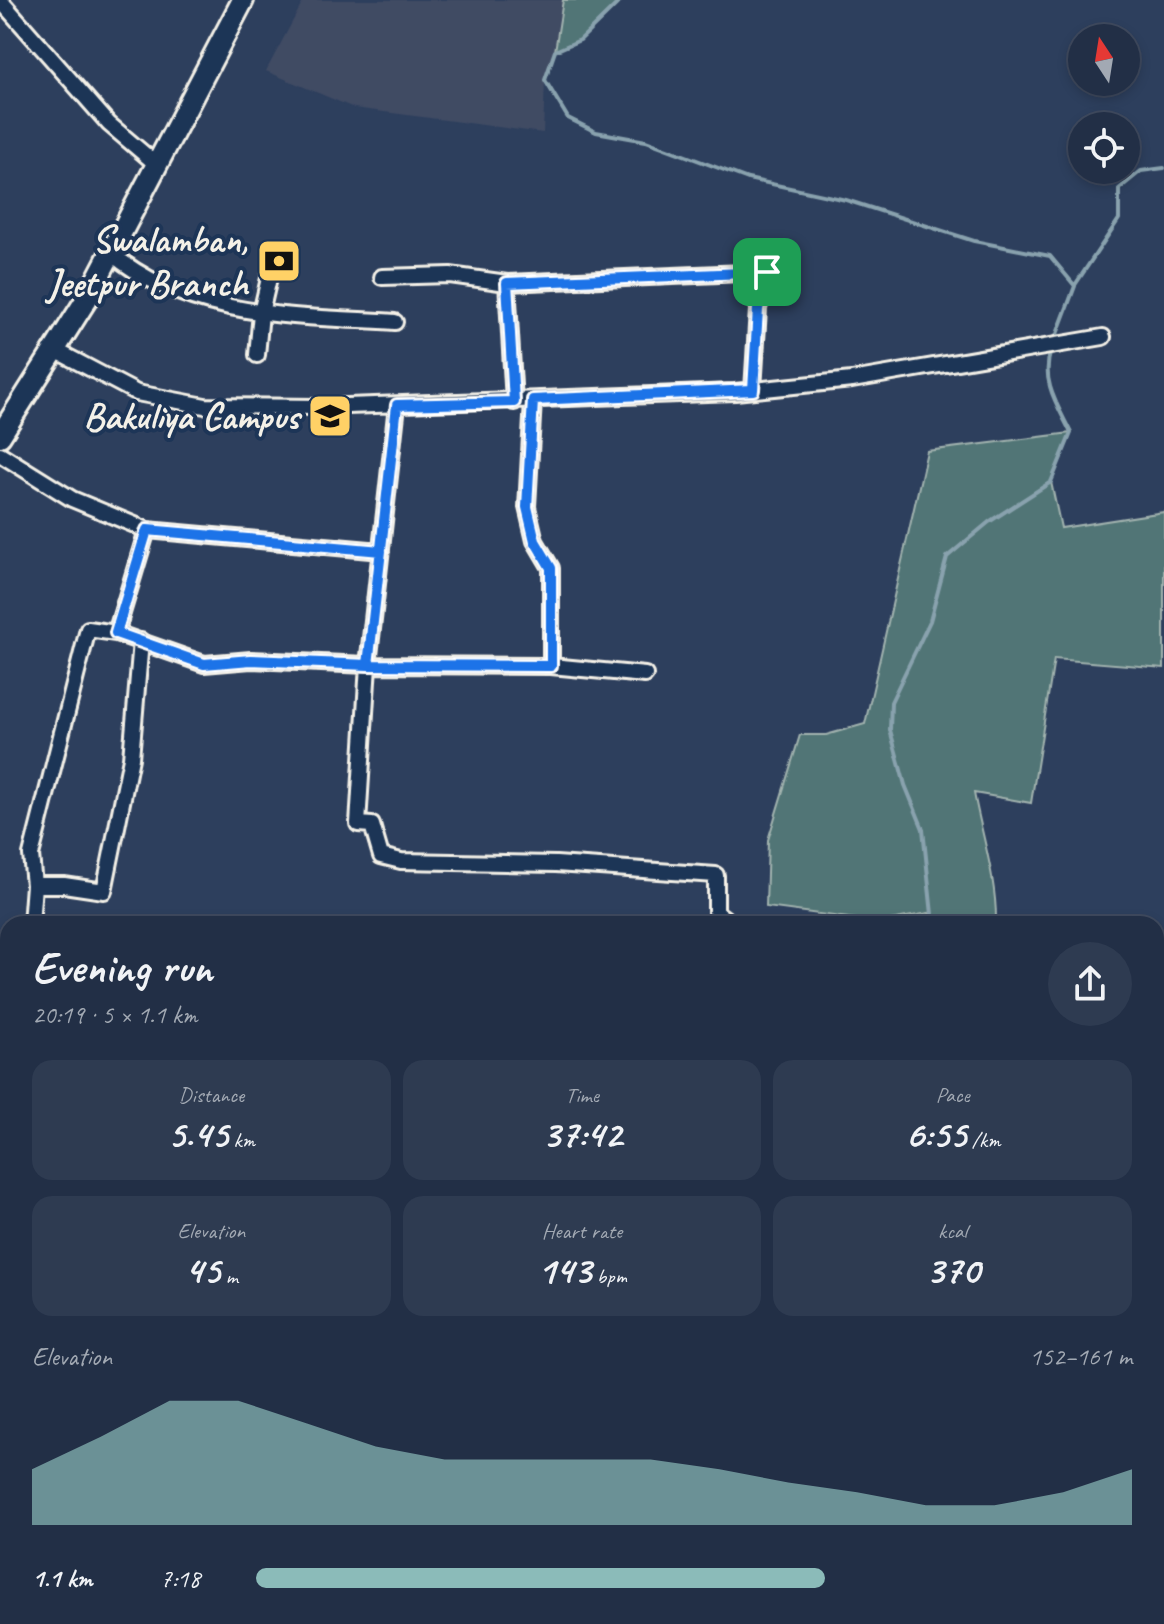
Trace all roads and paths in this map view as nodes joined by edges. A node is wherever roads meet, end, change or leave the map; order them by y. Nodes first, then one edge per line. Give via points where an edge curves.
1 (0, 0) edge
2 (243, 0) edge
3 (156, 164) junction
4 (111, 253) junction
5 (270, 274) dead end
6 (382, 277) dead end
7 (507, 283) junction
8 (261, 313) junction
9 (395, 322) dead end
10 (1103, 337) dead end
11 (55, 350) junction
12 (257, 355) dead end
13 (753, 390) junction
14 (533, 400) junction
15 (514, 402) junction
16 (397, 405) junction
17 (3, 424) edge
18 (0, 454) edge
19 (147, 530) junction
20 (381, 551) junction
21 (116, 633) junction
22 (141, 641) junction
23 (368, 665) junction
24 (551, 666) junction
25 (645, 675) dead end
26 (34, 885) junction
27 (32, 916) edge
28 (721, 916) edge

1 - 3 street via 109,124
2 - 3 highway
3 - 4 highway
4 - 8 street via 136,274 181,295
4 - 11 highway
5 - 8 street
6 - 7 street via 450,275
7 - 13 street via 767,272 758,309
7 - 15 street
8 - 9 street
8 - 12 street
10 - 13 street via 852,380
11 - 16 street via 137,393 205,406
11 - 17 highway
13 - 14 street
14 - 15 street
14 - 24 street via 527,507 535,541 551,568
15 - 16 street
16 - 20 street
18 - 19 street via 72,499
19 - 20 street
19 - 21 street
20 - 23 street
21 - 22 street
21 - 26 street via 88,629 31,855
22 - 23 street via 204,664 251,660
22 - 26 street via 131,758 104,891
23 - 24 street
23 - 28 street via 358,824 372,825 381,856 716,875 716,912
24 - 25 street
26 - 27 street

